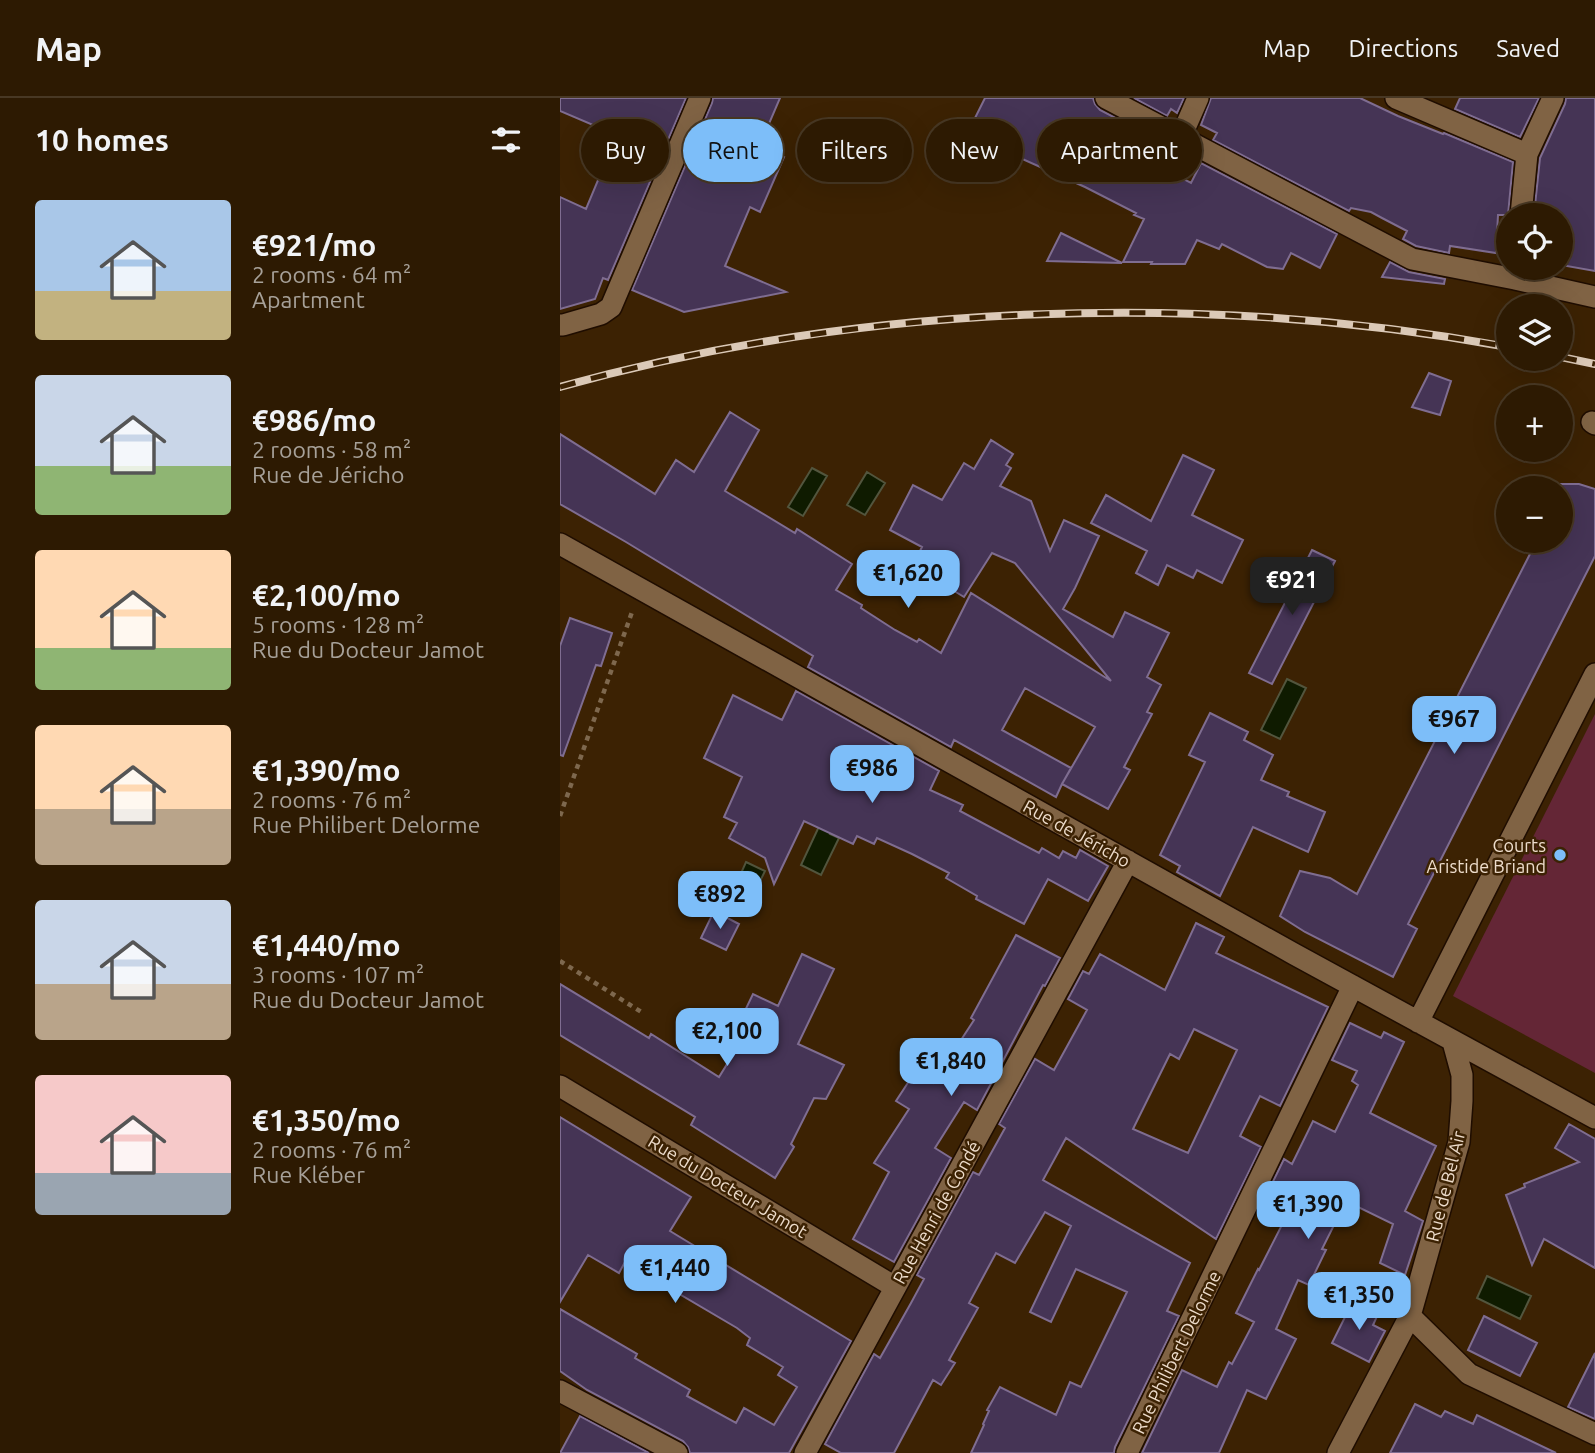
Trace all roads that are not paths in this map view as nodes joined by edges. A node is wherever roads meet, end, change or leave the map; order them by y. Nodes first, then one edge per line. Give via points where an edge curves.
1 (700, 98) edge
2 (1106, 98) edge
3 (1198, 98) edge
4 (1396, 98) edge
5 (1553, 98) edge
6 (1146, 119) edge
7 (1189, 119) edge
8 (1202, 148) edge
9 (1527, 154) junction
10 (1522, 203) edge
11 (1496, 270) edge
12 (1538, 280) edge
13 (1595, 297) edge
14 (560, 325) edge
15 (560, 544) edge
16 (1595, 674) edge
17 (1128, 861) junction
18 (1353, 986) junction
19 (1418, 1021) junction
20 (1453, 1042) junction
21 (560, 1086) edge
22 (1595, 1118) edge
23 (895, 1287) junction
24 (1410, 1316) junction
25 (560, 1391) edge
26 (1595, 1434) edge
27 (677, 1453) edge
28 (805, 1453) edge
29 (1127, 1453) edge
30 (1338, 1453) edge

1 - 14 street via 611,307
2 - 6 street
3 - 7 street
4 - 9 street
5 - 9 street
8 - 11 street via 1412,259
9 - 10 street
12 - 13 street
15 - 17 street, Rue de Jéricho
16 - 19 street
17 - 18 street, Rue de Jéricho
17 - 23 street, Rue Henri de Condé
18 - 19 street, Rue de Jéricho
18 - 29 street, Rue Philibert Delorme
19 - 20 street, Rue de Jéricho
20 - 22 street, Rue de Jéricho
20 - 24 street, Rue de Bel Air via 1462,1075 1459,1142
21 - 23 street, Rue du Docteur Jamot
23 - 28 street, Rue Henri de Condé
24 - 26 street via 1469,1374
24 - 30 street, Rue de Bel Air
25 - 27 street

